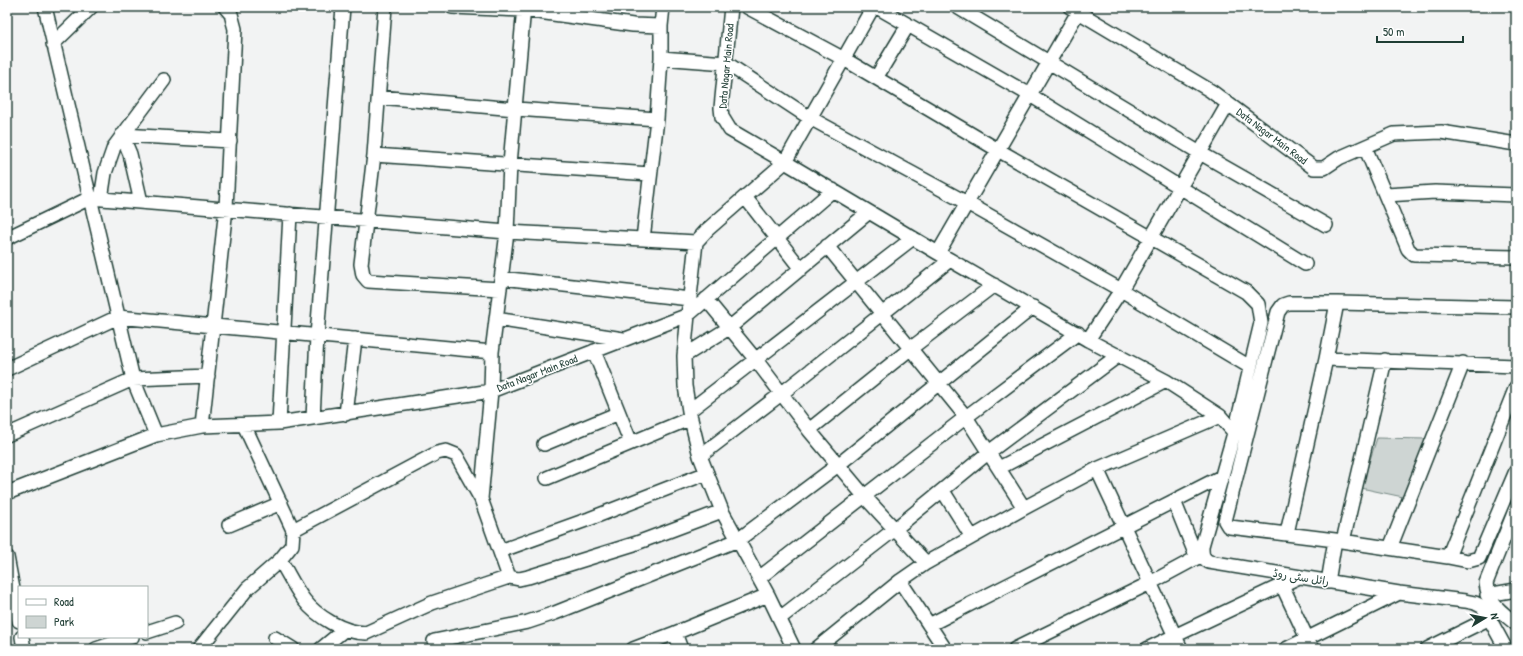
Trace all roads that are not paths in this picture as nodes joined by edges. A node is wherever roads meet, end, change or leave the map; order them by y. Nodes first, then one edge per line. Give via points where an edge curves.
1 (45, 7) edge
2 (91, 7) edge
3 (225, 7) edge
4 (343, 7) edge
5 (385, 7) edge
6 (452, 7) edge
7 (663, 7) edge
8 (731, 7) edge
9 (747, 7) edge
10 (873, 7) edge
11 (877, 7) edge
12 (957, 7) edge
13 (524, 8) edge
14 (1074, 10) edge
15 (908, 25) junction
16 (661, 26) junction
17 (54, 44) junction
18 (661, 58) junction
19 (844, 59) junction
20 (1049, 62) junction
21 (726, 63) junction
22 (876, 78) junction
23 (164, 80) dead end
24 (1030, 95) junction
25 (379, 97) junction
26 (1228, 104) junction
27 (516, 109) junction
28 (810, 118) junction
29 (657, 119) junction
30 (122, 135) junction
31 (230, 141) junction
32 (1516, 144) edge
33 (1365, 147) junction
34 (998, 150) junction
35 (1200, 153) junction
36 (374, 155) junction
37 (785, 162) junction
38 (510, 164) junction
39 (650, 174) junction
40 (1180, 187) junction
41 (833, 190) junction
42 (1386, 195) junction
43 (1516, 195) edge
44 (745, 197) junction
45 (96, 198) junction
46 (141, 202) junction
47 (967, 203) junction
48 (226, 208) junction
49 (869, 212) junction
50 (290, 214) junction
51 (327, 217) junction
52 (366, 220) junction
53 (1326, 225) dead end
54 (507, 232) junction
55 (1152, 237) junction
56 (7, 238) edge
57 (777, 238) junction
58 (913, 238) junction
59 (643, 239) junction
60 (696, 242) junction
61 (827, 246) junction
62 (938, 253) junction
63 (1516, 257) edge
64 (950, 260) junction
65 (1305, 264) dead end
66 (801, 269) junction
67 (857, 282) junction
68 (500, 284) junction
69 (994, 285) junction
70 (1121, 290) junction
71 (690, 299) junction
72 (706, 300) junction
73 (1337, 303) junction
74 (1033, 307) junction
75 (1516, 307) edge
76 (688, 314) junction
77 (882, 314) junction
78 (118, 317) junction
79 (496, 319) junction
80 (213, 326) junction
81 (729, 328) junction
82 (284, 333) junction
83 (317, 336) junction
84 (1083, 337) junction
85 (355, 339) junction
86 (625, 339) junction
87 (910, 349) junction
88 (594, 351) junction
89 (492, 352) junction
90 (1118, 355) junction
91 (684, 356) junction
92 (1326, 359) junction
93 (756, 360) junction
94 (1385, 360) junction
95 (1463, 363) junction
96 (1516, 366) edge
97 (1250, 367) junction
98 (7, 369) edge
99 (208, 376) junction
100 (133, 379) junction
101 (1166, 381) junction
102 (938, 383) junction
103 (1516, 387) edge
104 (490, 391) junction
105 (781, 394) junction
106 (620, 413) junction
107 (346, 414) junction
108 (690, 414) junction
109 (1220, 416) junction
110 (966, 417) junction
111 (313, 418) junction
112 (279, 423) junction
113 (244, 425) junction
114 (202, 426) junction
115 (809, 430) junction
116 (1233, 431) junction
117 (7, 434) edge
118 (156, 435) junction
119 (631, 443) junction
120 (544, 444) dead end
121 (989, 452) junction
122 (700, 456) junction
123 (838, 465) junction
124 (999, 468) junction
125 (1097, 469) junction
126 (1516, 471) edge
127 (707, 473) junction
128 (1221, 476) junction
129 (547, 478) dead end
130 (942, 491) junction
131 (7, 493) edge
132 (865, 496) junction
133 (481, 499) junction
134 (1174, 501) junction
135 (281, 503) junction
136 (1024, 508) junction
137 (1516, 508) edge
138 (722, 511) junction
139 (229, 525) dead end
140 (1124, 527) junction
141 (895, 529) junction
142 (293, 530) junction
143 (1287, 533) junction
144 (972, 538) junction
145 (738, 540) junction
146 (1339, 540) junction
147 (1390, 548) junction
148 (500, 551) junction
149 (7, 557) edge
150 (1199, 557) junction
151 (1448, 557) junction
152 (280, 560) junction
153 (926, 564) junction
154 (509, 576) junction
155 (1299, 577) junction
156 (759, 578) junction
157 (900, 581) junction
158 (1328, 582) junction
159 (1150, 583) junction
160 (1282, 585) junction
161 (1516, 590) edge
162 (1399, 593) junction
163 (768, 595) junction
164 (1487, 595) junction
165 (18, 616) edge
166 (780, 618) junction
167 (1490, 618) junction
168 (175, 623) dead end
169 (929, 624) junction
170 (1516, 624) edge
171 (344, 630) junction
172 (148, 632) edge
173 (675, 633) junction
174 (1175, 635) junction
175 (22, 638) edge
176 (129, 638) edge
177 (275, 638) dead end
178 (434, 641) dead end
179 (1309, 644) edge
180 (24, 649) edge
181 (96, 649) edge
182 (199, 649) edge
183 (293, 649) edge
184 (321, 649) edge
185 (633, 649) edge
186 (681, 649) edge
187 (794, 649) edge
188 (816, 649) edge
189 (945, 649) edge
190 (1015, 649) edge
191 (1147, 649) edge
192 (1182, 649) edge
193 (1286, 649) edge
194 (1427, 649) edge
195 (1506, 649) edge

1 - 17 street
2 - 17 street
3 - 31 street via 231,14 235,29
4 - 51 street
5 - 25 street
6 - 13 street
7 - 16 street
8 - 21 street, Data Nagar Main Road
9 - 19 street
10 - 19 street
11 - 15 street
12 - 20 street
13 - 16 street via 633,25
13 - 27 street, Data Nagar Main Road
14 - 20 street
14 - 26 street, Data Nagar Main Road via 1211,91
15 - 22 street
15 - 24 street
16 - 18 street
17 - 45 street
18 - 21 street
18 - 29 street
19 - 22 street
19 - 28 street
20 - 24 street
20 - 35 street
21 - 28 street
21 - 37 street, Data Nagar Main Road via 722,108 725,124 730,130
22 - 34 street
23 - 30 street
24 - 34 street
24 - 40 street
25 - 27 street
25 - 36 street
26 - 33 street, Data Nagar Main Road via 1314,168 1324,168 1339,158
26 - 35 street
27 - 29 street
27 - 38 street, Data Nagar Main Road
28 - 37 street
28 - 47 street
29 - 39 street
30 - 31 street
30 - 45 street via 114,147
30 - 46 street via 130,154
31 - 48 street
32 - 33 street, Data Nagar Main Road via 1441,132 1394,134
33 - 42 street
34 - 47 street
34 - 55 street
35 - 40 street
35 - 53 street
36 - 38 street
36 - 52 street
37 - 41 street, Data Nagar Main Road
37 - 44 street
38 - 39 street
38 - 54 street, Data Nagar Main Road
39 - 59 street
40 - 55 street
40 - 65 street
41 - 49 street, Data Nagar Main Road
41 - 57 street, Data Nagar Main Road
42 - 43 street via 1435,192
42 - 63 street via 1408,249 1414,255
44 - 57 street
44 - 60 street
45 - 46 street
45 - 56 street
45 - 78 street
46 - 48 street
47 - 62 street
47 - 70 street
48 - 50 street
48 - 80 street
49 - 58 street, Data Nagar Main Road
49 - 61 street
50 - 51 street
50 - 82 street
51 - 52 street
51 - 83 street
52 - 54 street
52 - 68 street via 361,264 363,275 368,280
54 - 59 street
54 - 68 street, Data Nagar Main Road
55 - 70 street
55 - 97 street via 1246,292 1258,304 1261,322
57 - 66 street
57 - 72 street, Data Nagar Main Road
58 - 62 street, Data Nagar Main Road
58 - 67 street
59 - 60 street
60 - 71 street
61 - 66 street
61 - 67 street
62 - 64 street, Data Nagar Main Road
64 - 69 street, Data Nagar Main Road
64 - 77 street
66 - 81 street
67 - 77 street
67 - 93 street
68 - 71 street
68 - 79 street, Data Nagar Main Road
69 - 74 street, Data Nagar Main Road
69 - 87 street
70 - 84 street
70 - 97 street
71 - 76 street
72 - 76 street, Data Nagar Main Road
72 - 81 street
73 - 75 street
73 - 92 street
73 - 143 street via 1290,303 1280,308 1225,521 1230,527
74 - 84 street, Data Nagar Main Road
74 - 102 street
76 - 86 street, Data Nagar Main Road
76 - 91 street
77 - 87 street
77 - 105 street
78 - 80 street
78 - 98 street
78 - 100 street
79 - 86 street
79 - 89 street, Data Nagar Main Road
80 - 82 street
80 - 99 street
81 - 91 street
81 - 93 street
82 - 83 street
82 - 112 street
83 - 85 street
83 - 111 street
84 - 90 street, Data Nagar Main Road
84 - 110 street
85 - 89 street
85 - 107 street
86 - 88 street, Data Nagar Main Road
87 - 102 street
87 - 115 street
88 - 104 street, Data Nagar Main Road
88 - 106 street
89 - 104 street, Data Nagar Main Road
90 - 101 street, Data Nagar Main Road
90 - 121 street
91 - 108 street via 685,386
92 - 94 street
92 - 143 street
93 - 105 street
93 - 108 street
94 - 95 street
94 - 146 street
95 - 96 street
95 - 147 street
97 - 116 street
99 - 100 street
99 - 114 street
100 - 117 street
100 - 118 street
101 - 109 street, Data Nagar Main Road
101 - 124 street
102 - 110 street
102 - 123 street
103 - 151 street
104 - 107 street
104 - 133 street
105 - 115 street
105 - 122 street
106 - 119 street
106 - 120 street
107 - 111 street
108 - 119 street
108 - 122 street
109 - 116 street, Data Nagar Main Road
109 - 125 street
110 - 121 street
110 - 132 street
111 - 112 street
112 - 113 street
113 - 114 street
113 - 135 street
114 - 118 street
115 - 123 street
116 - 128 street
118 - 131 street
119 - 129 street
121 - 124 street
121 - 130 street
122 - 127 street
123 - 132 street
123 - 145 street
124 - 136 street
125 - 136 street
125 - 140 street
126 - 151 street via 1479,558 1468,562
127 - 138 street
127 - 148 street
128 - 134 street
128 - 150 street
130 - 141 street
130 - 144 street
132 - 141 street
132 - 156 street
133 - 142 street via 456,454 446,451 398,473
133 - 148 street
134 - 140 street
134 - 150 street
135 - 139 street
135 - 142 street
136 - 144 street
137 - 164 street via 1486,583
138 - 145 street
138 - 154 street via 634,544 528,577 519,579
140 - 159 street
140 - 169 street
141 - 153 street
141 - 166 street
142 - 152 street via 292,545
143 - 146 street
144 - 153 street
145 - 156 street
145 - 178 street via 528,622
146 - 147 street
146 - 158 street
147 - 151 street
148 - 154 street
149 - 165 street
150 - 155 street, رائل سٹی روڈ via 1209,562
150 - 159 street
152 - 171 street via 304,601 313,610
152 - 182 street via 247,588
153 - 157 street
154 - 171 street via 432,603 366,633
155 - 158 street, رائل سٹی روڈ
155 - 160 street
156 - 163 street
157 - 169 street
157 - 188 street
158 - 162 street, رائل سٹی روڈ
159 - 174 street
159 - 190 street
160 - 174 street
160 - 179 street
161 - 164 street
162 - 167 street, رائل سٹی روڈ via 1475,603 1483,607
162 - 179 street
163 - 166 street
163 - 173 street
164 - 170 street via 1494,605
166 - 187 street
167 - 194 street
167 - 195 street, رائل سٹی روڈ
168 - 172 street
169 - 189 street
171 - 184 street
173 - 185 street
173 - 186 street
174 - 191 street
174 - 192 street
175 - 180 street
176 - 181 street
177 - 183 street
179 - 193 street

